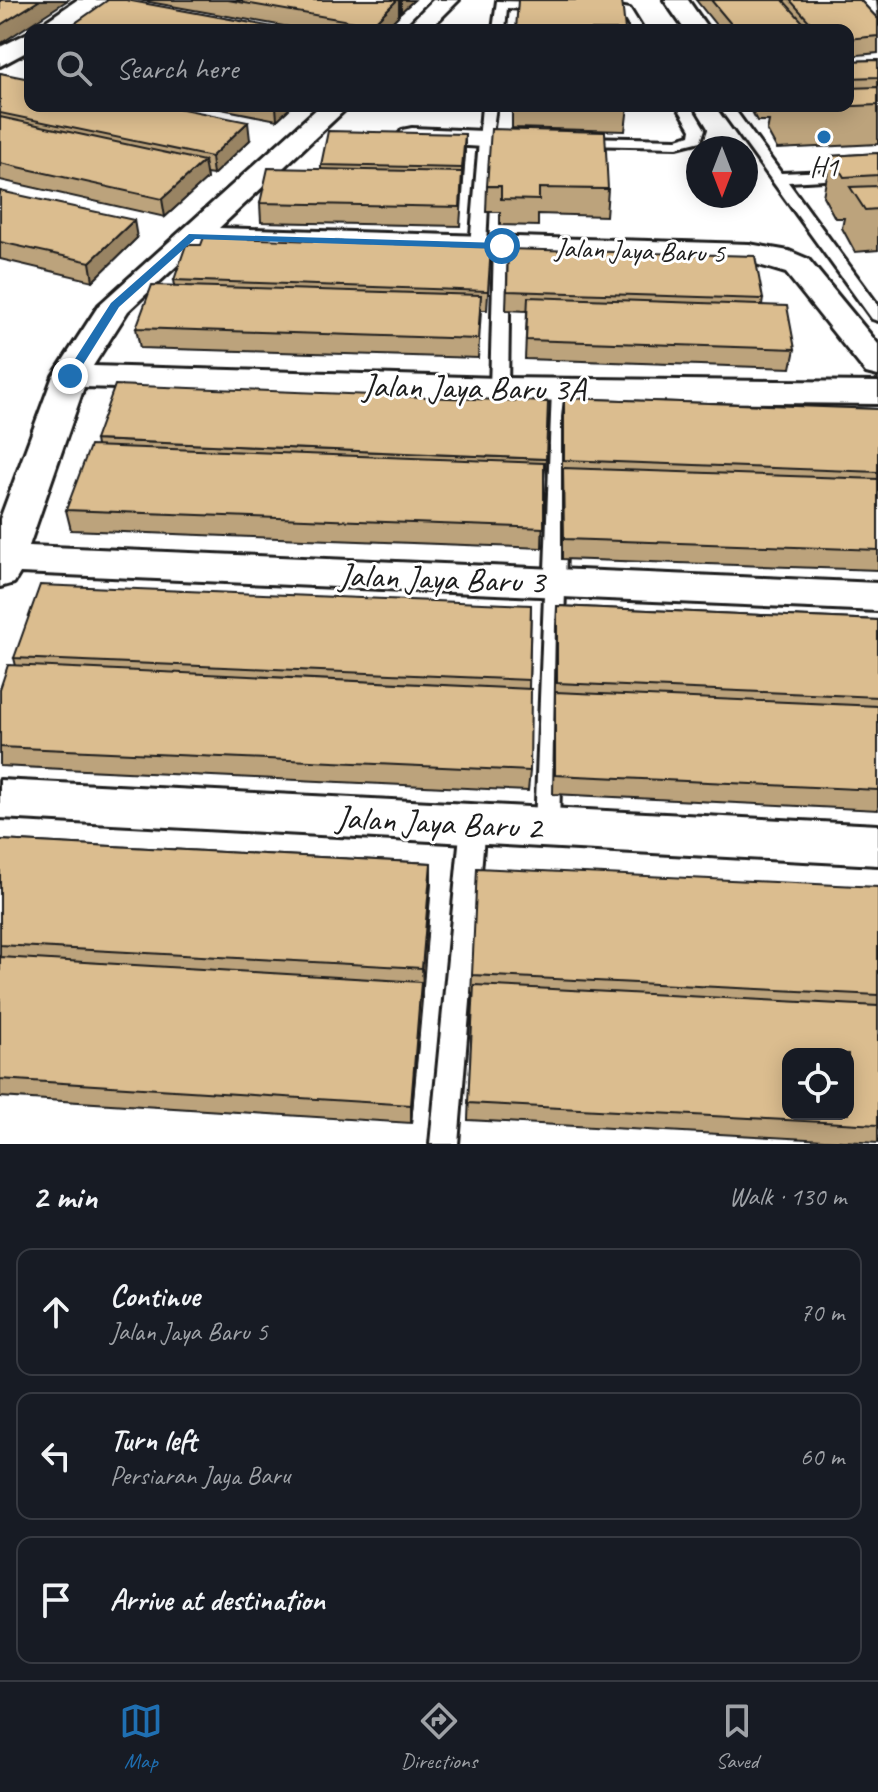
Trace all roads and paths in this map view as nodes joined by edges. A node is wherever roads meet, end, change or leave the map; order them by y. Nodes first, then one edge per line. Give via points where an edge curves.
1 (447, 0) edge
2 (676, 0) edge
3 (863, 0) edge
4 (90, 2) edge
5 (558, 6) edge
6 (587, 7) edge
7 (878, 17) edge
8 (55, 24) edge
9 (208, 24) edge
10 (421, 24) edge
11 (499, 24) edge
12 (633, 24) edge
13 (693, 24) edge
14 (24, 43) edge
15 (0, 58) edge
16 (488, 112) edge
17 (688, 112) edge
18 (729, 112) edge
19 (330, 123) edge
20 (390, 135) edge
21 (484, 139) junction
22 (514, 139) edge
23 (558, 140) edge
24 (878, 173) edge
25 (777, 178) junction
26 (192, 236) junction
27 (490, 246) junction
28 (878, 287) edge
29 (857, 288) junction
30 (878, 316) edge
31 (878, 366) edge
32 (70, 376) junction
33 (499, 389) junction
34 (561, 390) junction
35 (878, 393) edge
36 (3, 566) edge
37 (554, 583) junction
38 (878, 597) edge
39 (0, 799) edge
40 (473, 824) junction
41 (547, 827) junction
42 (878, 845) edge
43 (444, 1144) edge

1 - 10 street
2 - 13 street
3 - 7 street
4 - 8 street
4 - 9 street
5 - 11 lane via 501,4
6 - 12 lane via 626,12
14 - 15 street
16 - 21 lane
17 - 23 lane via 698,129 696,138 677,143
18 - 25 lane
19 - 26 street
20 - 21 street
21 - 22 lane
21 - 27 lane
24 - 25 lane
25 - 29 lane
26 - 27 street, Jalan Jaya Baru 5
26 - 32 street via 115,305
27 - 31 street, Jalan Jaya Baru 5 via 778,258 797,266
27 - 33 lane
28 - 29 lane
29 - 30 lane
32 - 33 street, Jalan Jaya Baru 3A
32 - 36 street
33 - 34 street, Jalan Jaya Baru 3A
34 - 35 street, Jalan Jaya Baru 3A
34 - 37 lane
36 - 37 street, Jalan Jaya Baru 3
37 - 38 street, Jalan Jaya Baru 3
37 - 41 lane
39 - 40 street, Jalan Jaya Baru 2
40 - 41 street, Jalan Jaya Baru 2
40 - 43 lane
41 - 42 street, Jalan Jaya Baru 2

